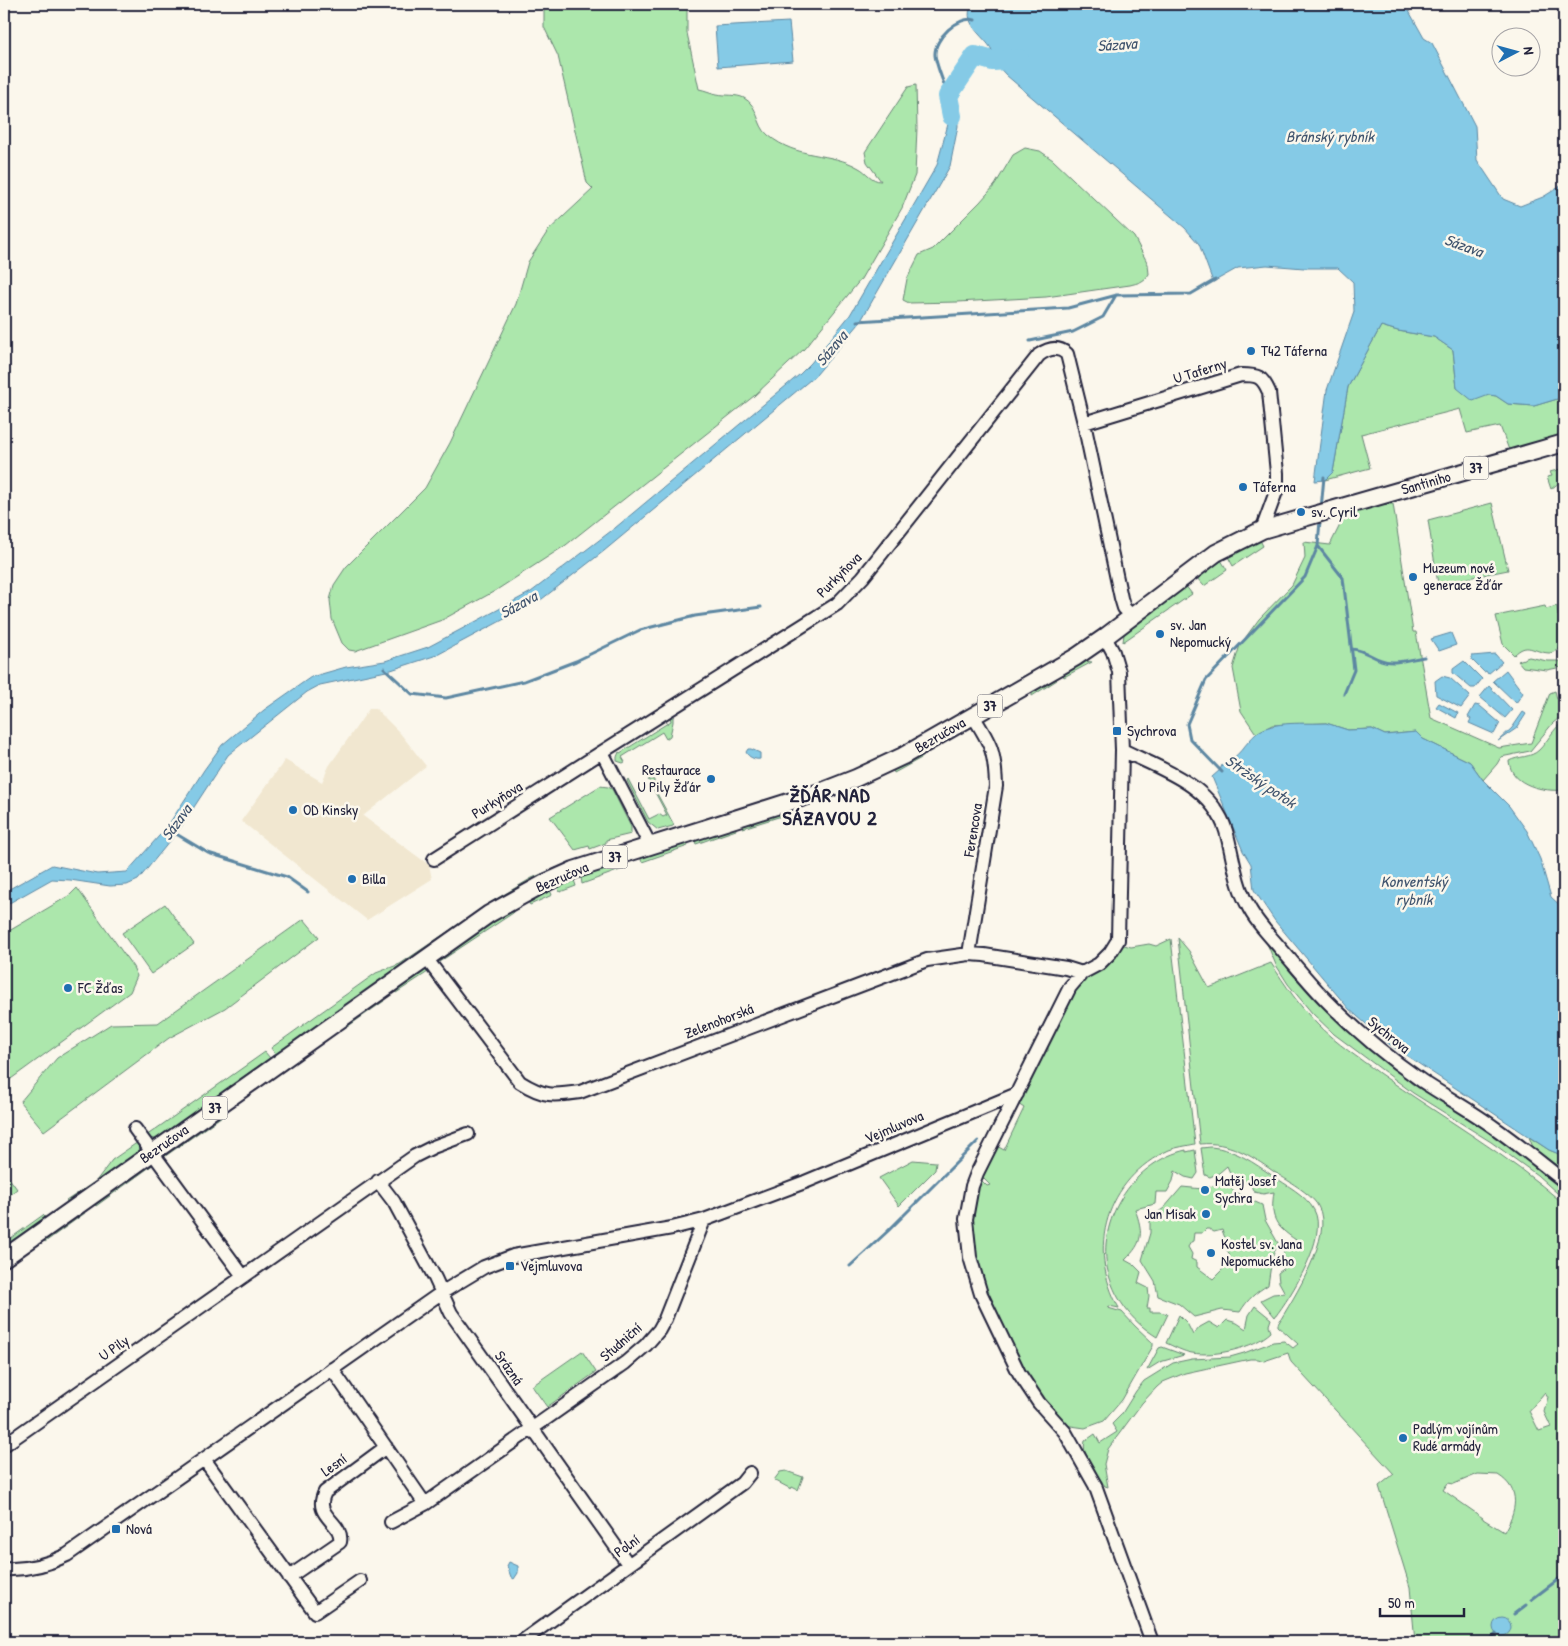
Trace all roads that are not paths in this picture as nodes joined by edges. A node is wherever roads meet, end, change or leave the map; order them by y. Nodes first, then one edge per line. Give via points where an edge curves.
1 (1084, 423) junction
2 (1564, 443) edge
3 (1262, 530) junction
4 (1132, 616) junction
5 (1105, 637) junction
6 (973, 716) junction
7 (1122, 750) junction
8 (602, 752) junction
9 (650, 845) junction
10 (434, 859) dead end
11 (969, 954) junction
12 (426, 958) junction
13 (1082, 973) junction
14 (1017, 1094) junction
15 (135, 1129) dead end
16 (468, 1134) dead end
17 (152, 1152) junction
18 (378, 1181) junction
19 (1564, 1181) edge
20 (704, 1220) junction
21 (4, 1258) edge
22 (243, 1276) junction
23 (441, 1293) junction
24 (332, 1369) junction
25 (532, 1428) junction
26 (4, 1446) edge
27 (386, 1447) junction
28 (204, 1459) junction
29 (750, 1473) dead end
30 (425, 1504) junction
31 (391, 1522) dead end
32 (628, 1564) junction
33 (4, 1569) edge
34 (289, 1577) junction
35 (360, 1581) dead end
36 (521, 1642) edge
37 (1152, 1642) edge

1 - 3 street, U Taferny via 1241,375 1260,378 1269,392 1277,473 1277,489
1 - 4 street via 1121,598 1124,608
1 - 8 street, Purkyňova via 1067,354 1057,348 1045,350 863,577 837,604
2 - 3 main road, Santiniho / 37
3 - 4 main road, Bezručova / 37 via 1216,553
4 - 5 main road, Bezručova / 37
5 - 6 main road, Bezručova / 37
5 - 7 street via 1118,672
6 - 9 main road, Bezručova / 37 via 903,756 856,778
6 - 11 street, Ferencova via 990,743 996,764 996,786
7 - 13 street via 1118,940 1099,964
7 - 19 street, Sychrova via 1180,778 1210,802 1226,830 1240,885 1255,919 1326,1000 1370,1044 1494,1127
8 - 9 street
8 - 10 street, Purkyňova
9 - 12 main road, Bezručova / 37 via 545,883 488,914
11 - 12 street, Zelenohorská via 916,963 580,1092 554,1096 534,1091 520,1082
11 - 13 street, Zelenohorská
12 - 17 main road, Bezručova / 37
13 - 14 street via 1070,987
14 - 20 street, Vejmluvova
14 - 37 street via 972,1186 966,1219 970,1257 981,1294 1019,1373 1064,1432 1095,1485
15 - 17 street
16 - 18 street, U Pily via 415,1156
17 - 21 main road, Bezručova / 37
17 - 22 street
18 - 22 street, U Pily
18 - 23 street, Srázná via 394,1202
20 - 23 street, Vejmluvova via 513,1256 484,1267
20 - 25 street, Studniční via 671,1308 659,1330 625,1363
22 - 26 street, U Pily
23 - 24 street
23 - 25 street, Srázná
24 - 27 street
24 - 28 street
25 - 30 street
25 - 32 street, Srázná
27 - 30 street
27 - 34 street, Lesní via 325,1492 321,1506 339,1534 340,1542
28 - 33 street via 67,1555 44,1565
28 - 34 street
29 - 32 street, Polní via 742,1483
30 - 31 street
32 - 36 street, Polní
34 - 35 street via 315,1612

